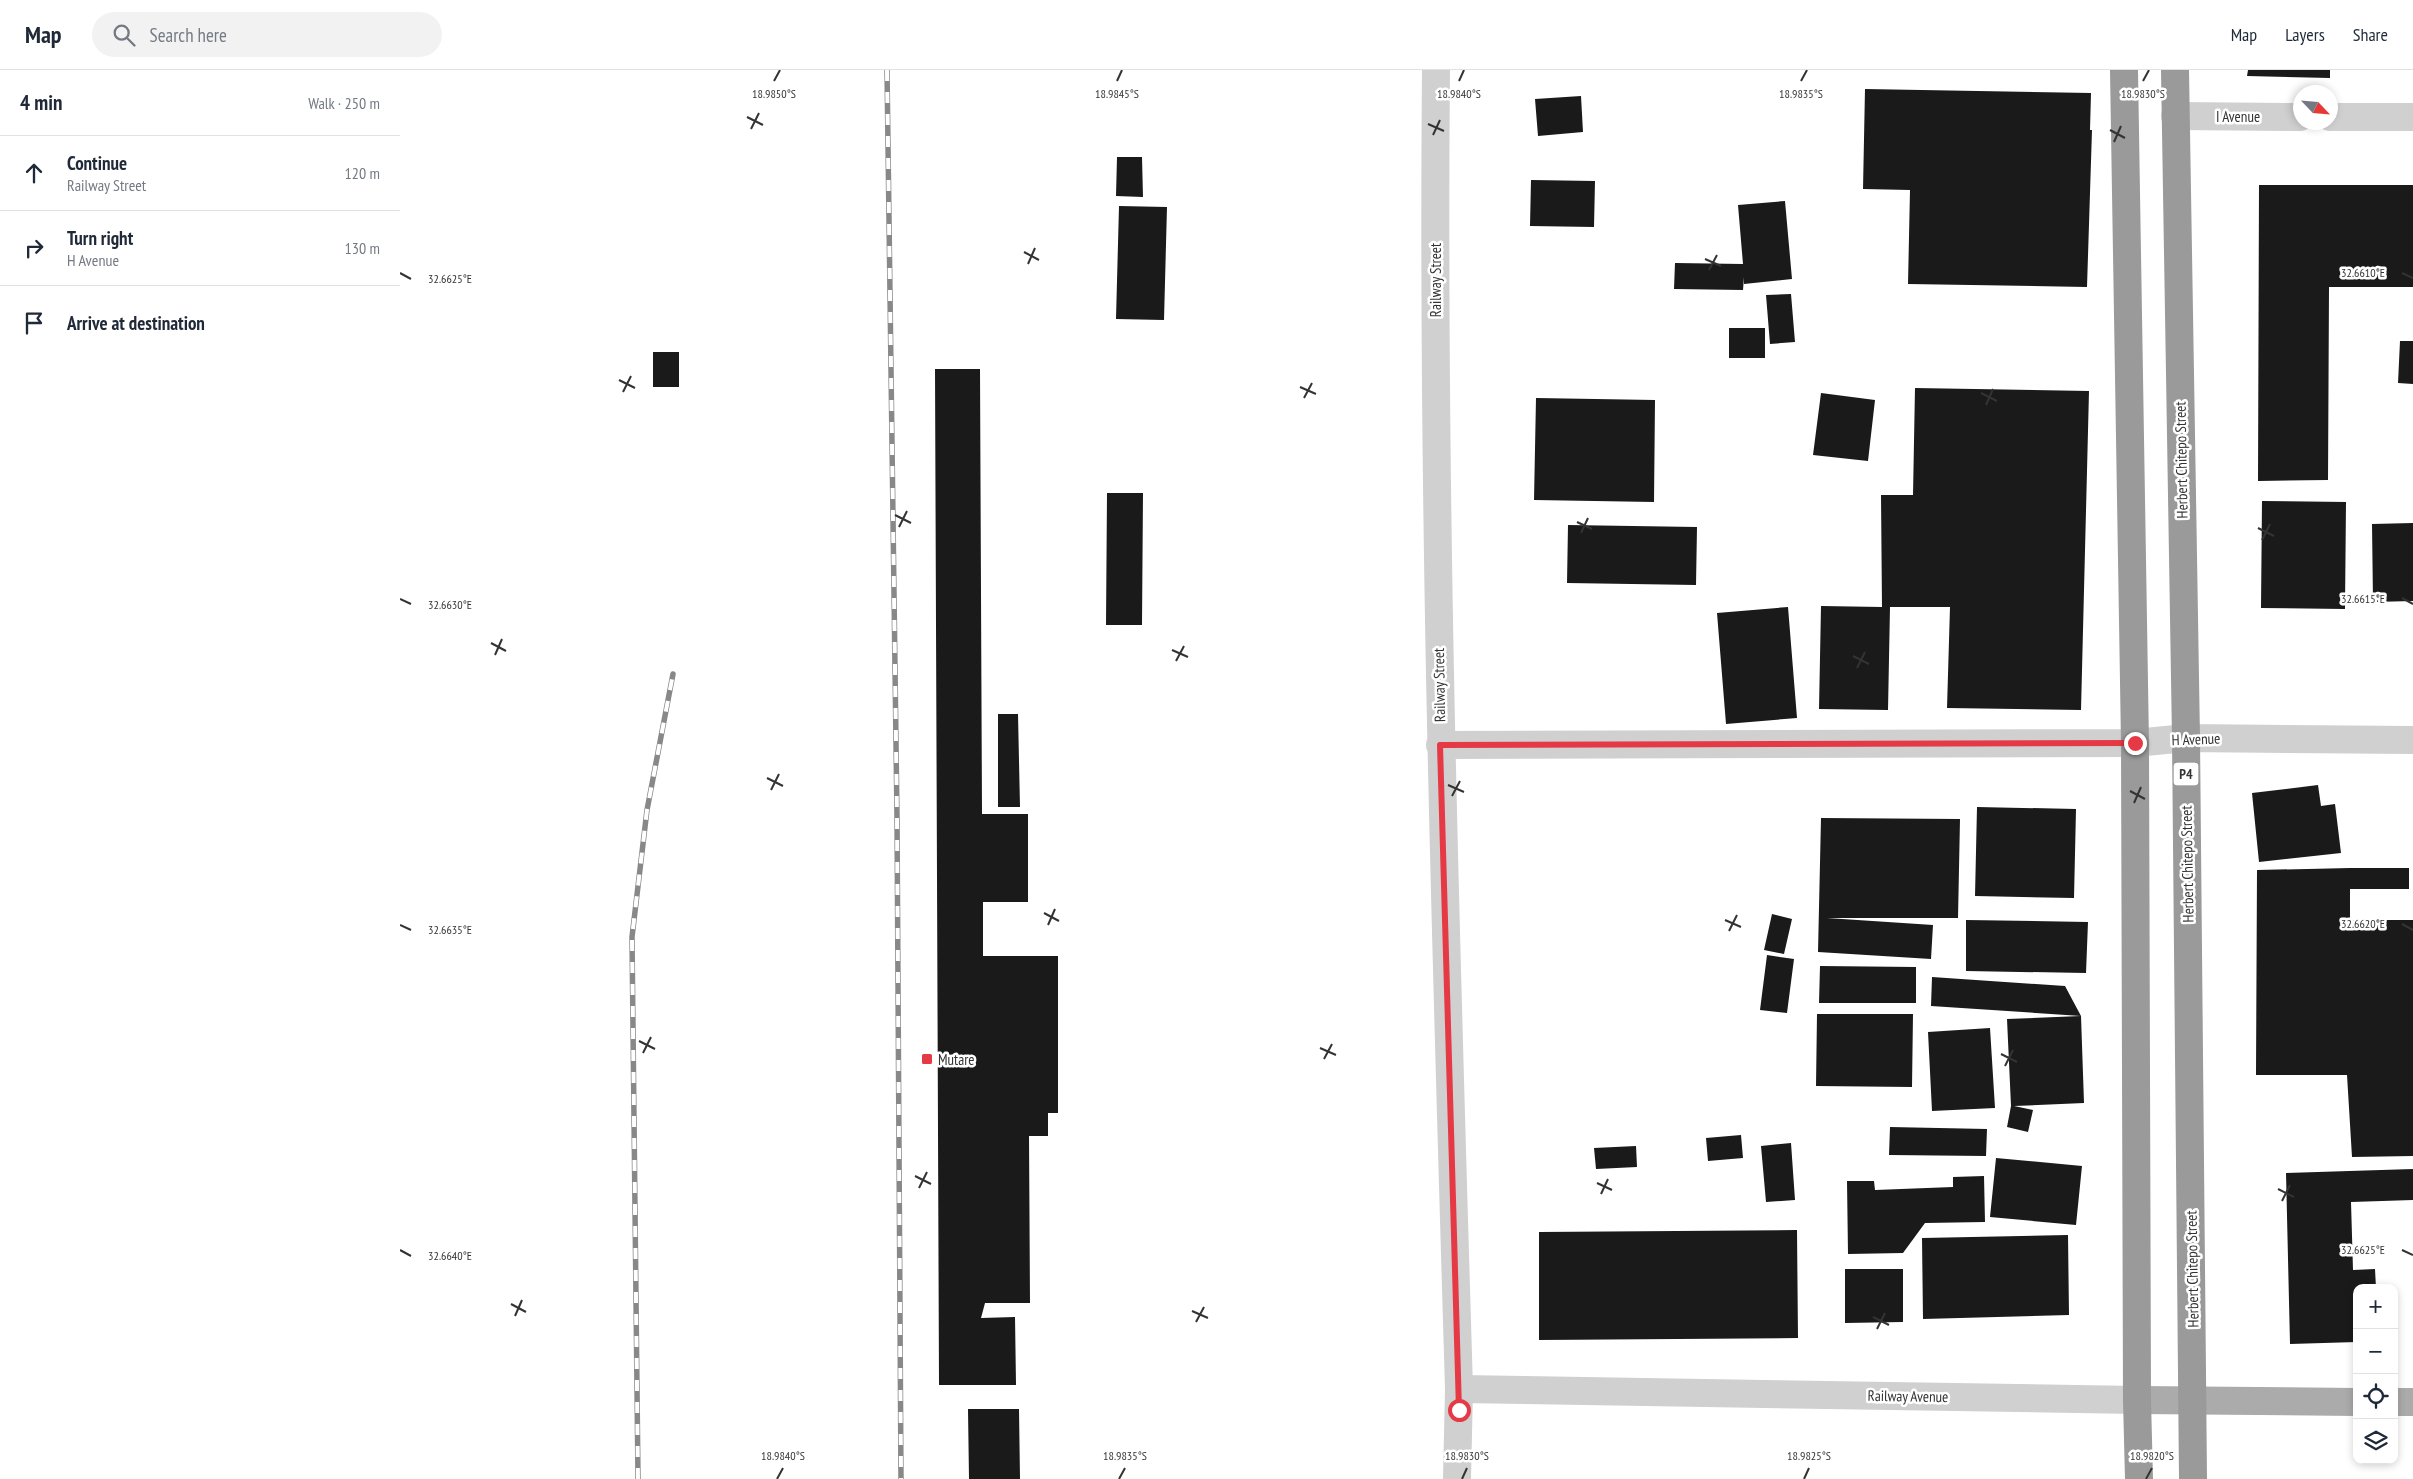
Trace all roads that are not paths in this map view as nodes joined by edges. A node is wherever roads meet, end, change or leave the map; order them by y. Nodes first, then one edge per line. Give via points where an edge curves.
1 (1436, 70) edge
2 (2124, 70) edge
3 (2175, 70) edge
4 (2175, 116) junction
5 (2293, 117) edge
6 (2338, 117) edge
7 (2413, 117) edge
8 (2186, 738) junction
9 (2413, 740) edge
10 (2135, 743) junction
11 (1440, 745) junction
12 (1459, 1389) junction
13 (2137, 1400) junction
14 (2193, 1400) junction
15 (2353, 1402) edge
16 (2398, 1402) edge
17 (2413, 1402) edge
18 (1457, 1479) edge
19 (2139, 1479) edge
20 (2193, 1479) edge

1 - 11 street, Railway Street via 1434,278
2 - 10 highway
3 - 4 highway, Herbert Chitepo Street / P4
4 - 5 street, I Avenue
4 - 8 highway, Herbert Chitepo Street / P4
6 - 7 street
8 - 9 street, H Avenue
8 - 10 street, H Avenue
8 - 14 highway, Herbert Chitepo Street / P4
10 - 11 street, H Avenue
10 - 13 highway
11 - 12 street, Railway Street
12 - 13 street, Railway Avenue
12 - 18 street, Railway Street
13 - 14 main road, Railway Avenue
13 - 19 highway
14 - 15 main road, Railway Avenue
14 - 20 highway, Herbert Chitepo Street / P4
16 - 17 main road

